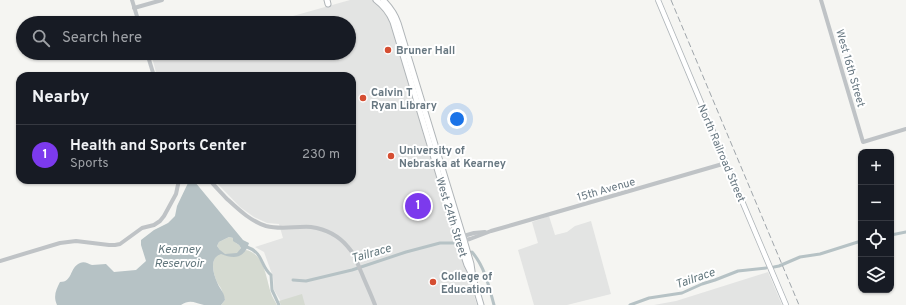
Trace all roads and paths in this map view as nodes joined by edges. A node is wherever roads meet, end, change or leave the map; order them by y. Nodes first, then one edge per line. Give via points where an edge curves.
1 (132, 0) edge
2 (162, 0) edge
3 (376, 0) edge
4 (383, 0) edge
5 (658, 0) edge
6 (821, 0) edge
7 (134, 8) junction
8 (137, 16) edge
9 (149, 60) edge
10 (153, 72) edge
11 (906, 129) edge
12 (726, 163) junction
13 (178, 184) edge
14 (213, 184) edge
15 (461, 239) junction
16 (0, 261) edge
17 (374, 305) edge
18 (481, 305) edge
19 (786, 305) edge

1 - 7 street
2 - 7 street
3 - 15 main road, West 24th Street via 393,22
4 - 15 main road, West 24th Street via 395,14 398,23
5 - 12 main road, North Railroad Street
6 - 11 street, West 16th Street via 863,142
7 - 8 street
9 - 10 street
12 - 15 street, 15th Avenue via 476,237
12 - 19 main road, North Railroad Street
13 - 16 street via 176,194 160,221 142,228 120,244 115,246 76,241 60,243
14 - 17 street via 236,208 266,226 311,227 333,234 348,246 358,263
15 - 18 main road, West 24th Street via 471,264

